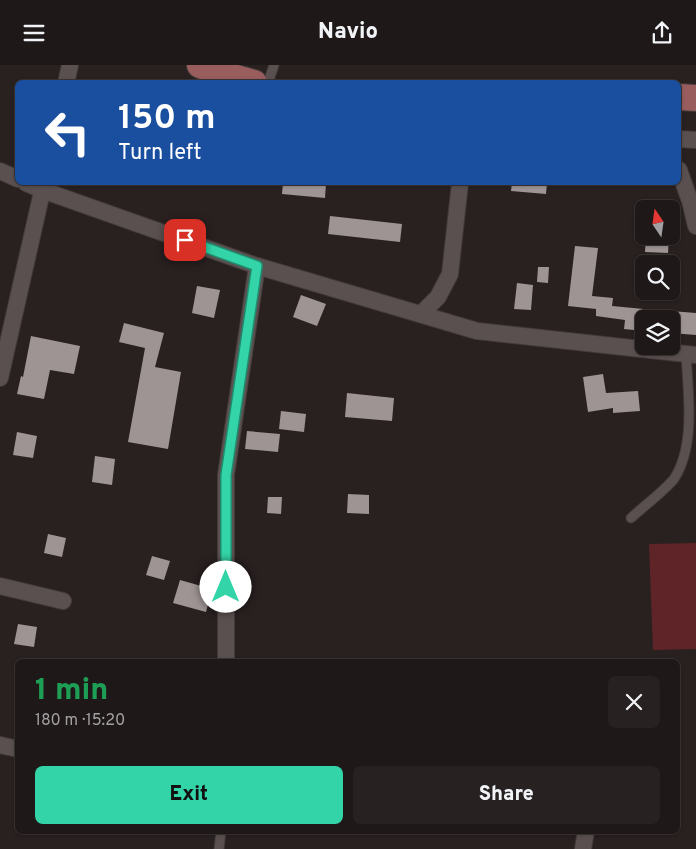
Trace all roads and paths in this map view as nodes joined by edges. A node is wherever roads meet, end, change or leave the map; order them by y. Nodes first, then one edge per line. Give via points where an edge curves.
1 (70, 65) edge
2 (200, 65) edge
3 (274, 65) edge
4 (67, 80) edge
5 (243, 80) edge
6 (269, 80) edge
7 (681, 97) edge
8 (696, 98) edge
9 (681, 139) edge
10 (696, 139) edge
11 (0, 171) edge
12 (681, 176) edge
13 (15, 178) edge
14 (460, 185) edge
15 (43, 186) edge
16 (696, 226) edge
17 (257, 266) junction
18 (422, 313) junction
19 (691, 354) edge
20 (0, 378) edge
21 (631, 518) dead end
22 (0, 586) edge
23 (63, 601) dead end
24 (226, 659) edge
25 (0, 745) edge
26 (15, 748) edge
27 (221, 834) edge
28 (586, 834) edge
29 (219, 849) edge
30 (583, 849) edge

1 - 4 street
2 - 5 main road
3 - 6 lane
7 - 8 main road
9 - 10 street
11 - 13 street
12 - 16 street
14 - 18 street via 450,274 438,297
15 - 17 street
15 - 20 street
17 - 18 street
17 - 24 street via 226,475
18 - 19 street via 477,331
19 - 21 lane via 689,438 684,460 673,480
22 - 23 street
25 - 26 street
27 - 29 lane
28 - 30 street

